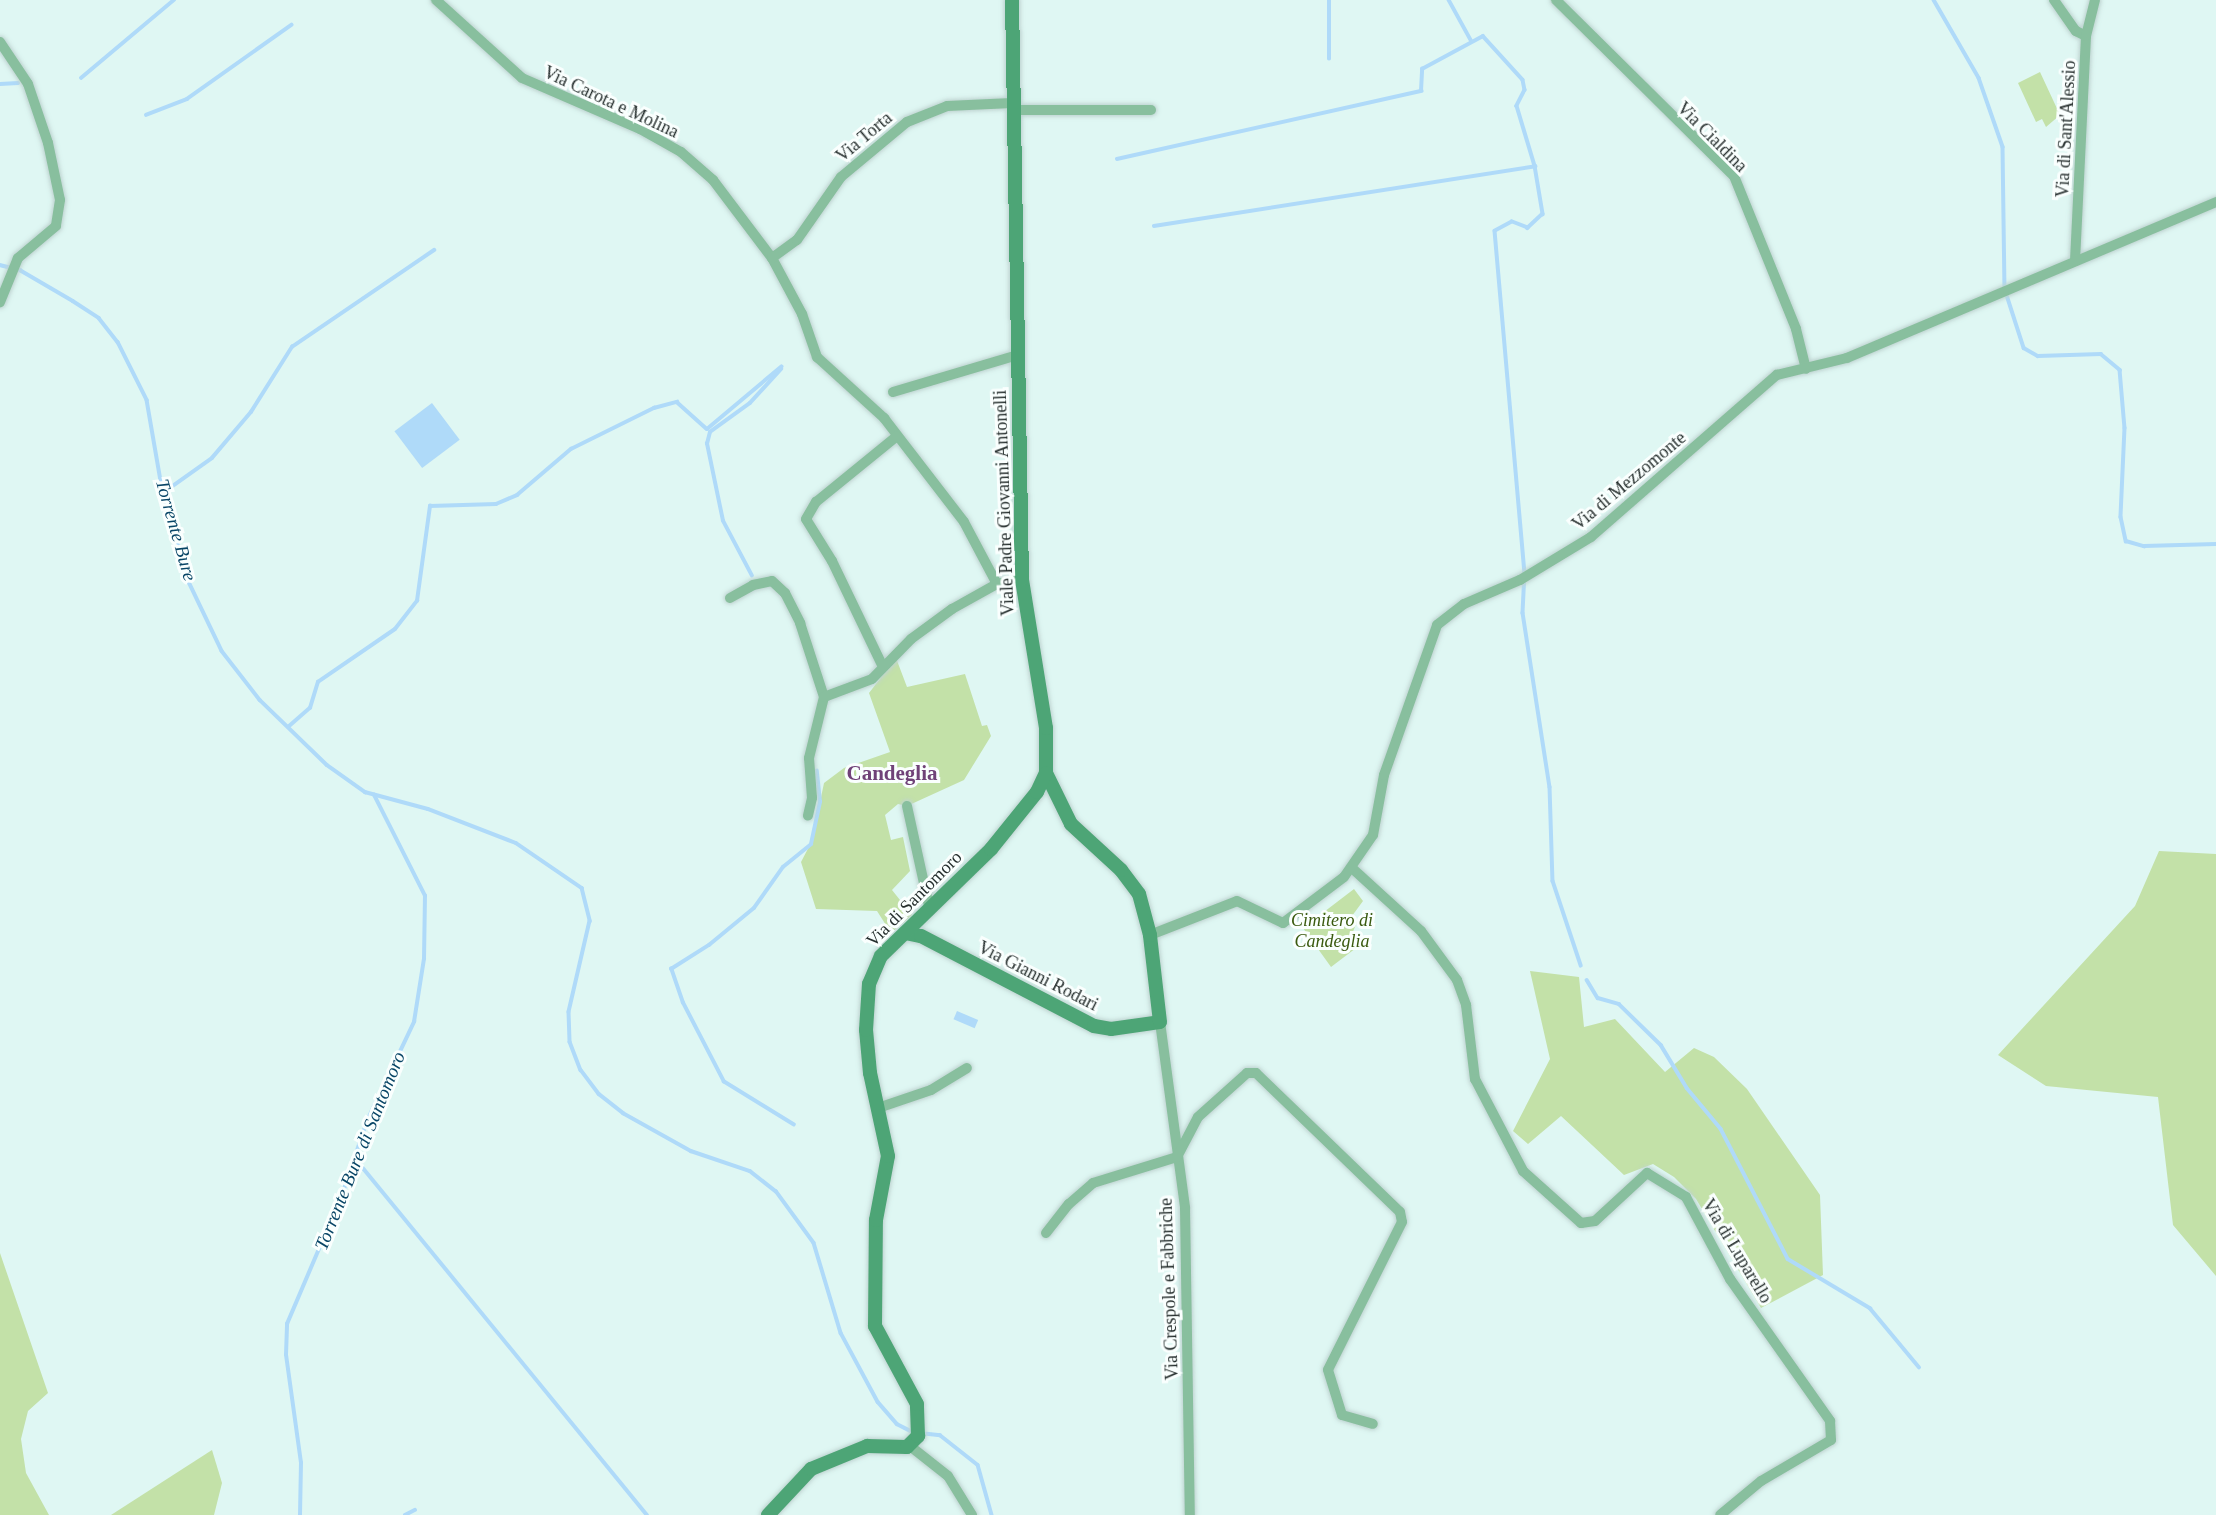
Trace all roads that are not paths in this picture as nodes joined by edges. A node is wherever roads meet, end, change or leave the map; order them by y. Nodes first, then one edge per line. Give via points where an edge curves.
1 (436, 0) edge
2 (1012, 0) edge
3 (1556, 0) edge
4 (2054, 0) edge
5 (2095, 0) edge
6 (2086, 36) junction
7 (0, 42) edge
8 (1013, 107) junction
9 (1151, 110) dead end
10 (2216, 202) edge
11 (772, 258) junction
12 (2075, 261) junction
13 (0, 302) edge
14 (1018, 355) junction
15 (1806, 369) junction
16 (893, 392) dead end
17 (897, 436) junction
18 (1023, 579) junction
19 (997, 584) junction
20 (730, 598) dead end
21 (883, 667) junction
22 (824, 697) junction
23 (1046, 773) junction
24 (907, 806) dead end
25 (808, 816) dead end
26 (1353, 869) junction
27 (925, 915) junction
28 (905, 933) junction
29 (1150, 935) junction
30 (921, 936) junction
31 (1160, 1022) junction
32 (968, 1069) dead end
33 (878, 1108) junction
34 (1177, 1157) junction
35 (1046, 1233) dead end
36 (1373, 1424) dead end
37 (916, 1435) junction
38 (773, 1512) edge
39 (972, 1515) edge
40 (1190, 1515) edge
41 (1720, 1515) edge

1 - 11 street, Via Carota e Molina via 522,78 640,129 690,158 731,201
2 - 8 main road, Viale Padre Giovanni Antonelli
3 - 15 street, Via Cialdina via 1734,176 1796,329
4 - 6 street via 2076,31
5 - 6 street, Via di Sant'Alessio
6 - 12 street, Via di Sant'Alessio
7 - 13 street via 28,84 48,143 60,200 56,226 18,258
8 - 9 street, Via Torta
8 - 11 street, Via Torta via 947,106 907,122 841,177 797,240
8 - 14 main road, Viale Padre Giovanni Antonelli
10 - 12 street, Via di Mezzomonte
11 - 17 street, Via Carota e Molina via 802,314 817,357 873,407
12 - 15 street, Via di Mezzomonte via 1847,358
14 - 16 street, Viale Padre Giovanni Antonelli
14 - 18 main road, Viale Padre Giovanni Antonelli
15 - 26 street, Via di Mezzomonte via 1777,375 1591,537 1520,580 1464,604 1437,625 1384,775 1373,835
17 - 19 street, Via Carota e Molina via 964,522
17 - 21 street via 816,502 806,519 832,561
18 - 19 street
18 - 23 main road, Viale Padre Giovanni Antonelli via 1046,728
19 - 21 street via 929,625
20 - 22 street via 767,580 780,587 800,624
21 - 22 street via 864,684
22 - 25 street via 809,758 812,798
23 - 27 main road, Via di Santomoro via 1022,812
23 - 29 main road via 1071,824 1137,889
24 - 27 street
26 - 29 street, Via di Mezzomonte via 1288,921 1273,921 1237,901
26 - 41 street, Via di Luparello via 1421,931 1457,980 1466,1005 1475,1079 1523,1171 1581,1223 1595,1221 1647,1173 1686,1197 1730,1279 1830,1421 1831,1440 1761,1481
27 - 28 main road, Via di Santomoro
27 - 30 main road
28 - 30 main road, Via Gianni Rodari
28 - 33 main road, Via di Santomoro via 881,956 869,984 866,1030
29 - 31 main road
30 - 31 main road, Via Gianni Rodari via 1094,1026 1111,1029
31 - 34 street, Via Crespole e Fabbriche
32 - 33 street via 931,1090
33 - 37 main road, Via di Santomoro via 888,1156 876,1220 875,1326 915,1399
34 - 35 street via 1093,1183
34 - 36 street via 1198,1117 1247,1073 1256,1073 1400,1212 1402,1222 1328,1370 1342,1416
34 - 40 street, Via Crespole e Fabbriche via 1185,1208
37 - 38 main road via 829,1460 796,1481
37 - 39 street

